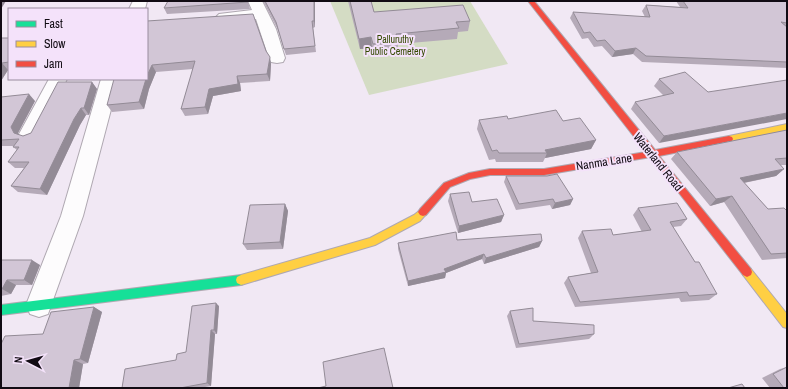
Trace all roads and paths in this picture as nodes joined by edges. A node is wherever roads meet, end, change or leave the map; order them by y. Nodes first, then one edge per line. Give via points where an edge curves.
1 (531, 1) edge
2 (258, 7) edge
3 (213, 17) edge
4 (277, 58) dead end
5 (57, 80) edge
6 (110, 80) edge
7 (787, 127) edge
8 (29, 134) edge
9 (652, 154) junction
10 (39, 305) junction
11 (1, 310) edge
12 (787, 323) edge

1 - 9 street, Waterland Road
2 - 3 street
2 - 4 street
5 - 8 street
6 - 10 street via 72,216
7 - 9 street, Nanma Lane
9 - 10 street, Nanma Lane via 544,172 490,172 469,176 447,185 417,218 372,242 238,281
9 - 12 street, Waterland Road
10 - 11 street, Nanma Lane

